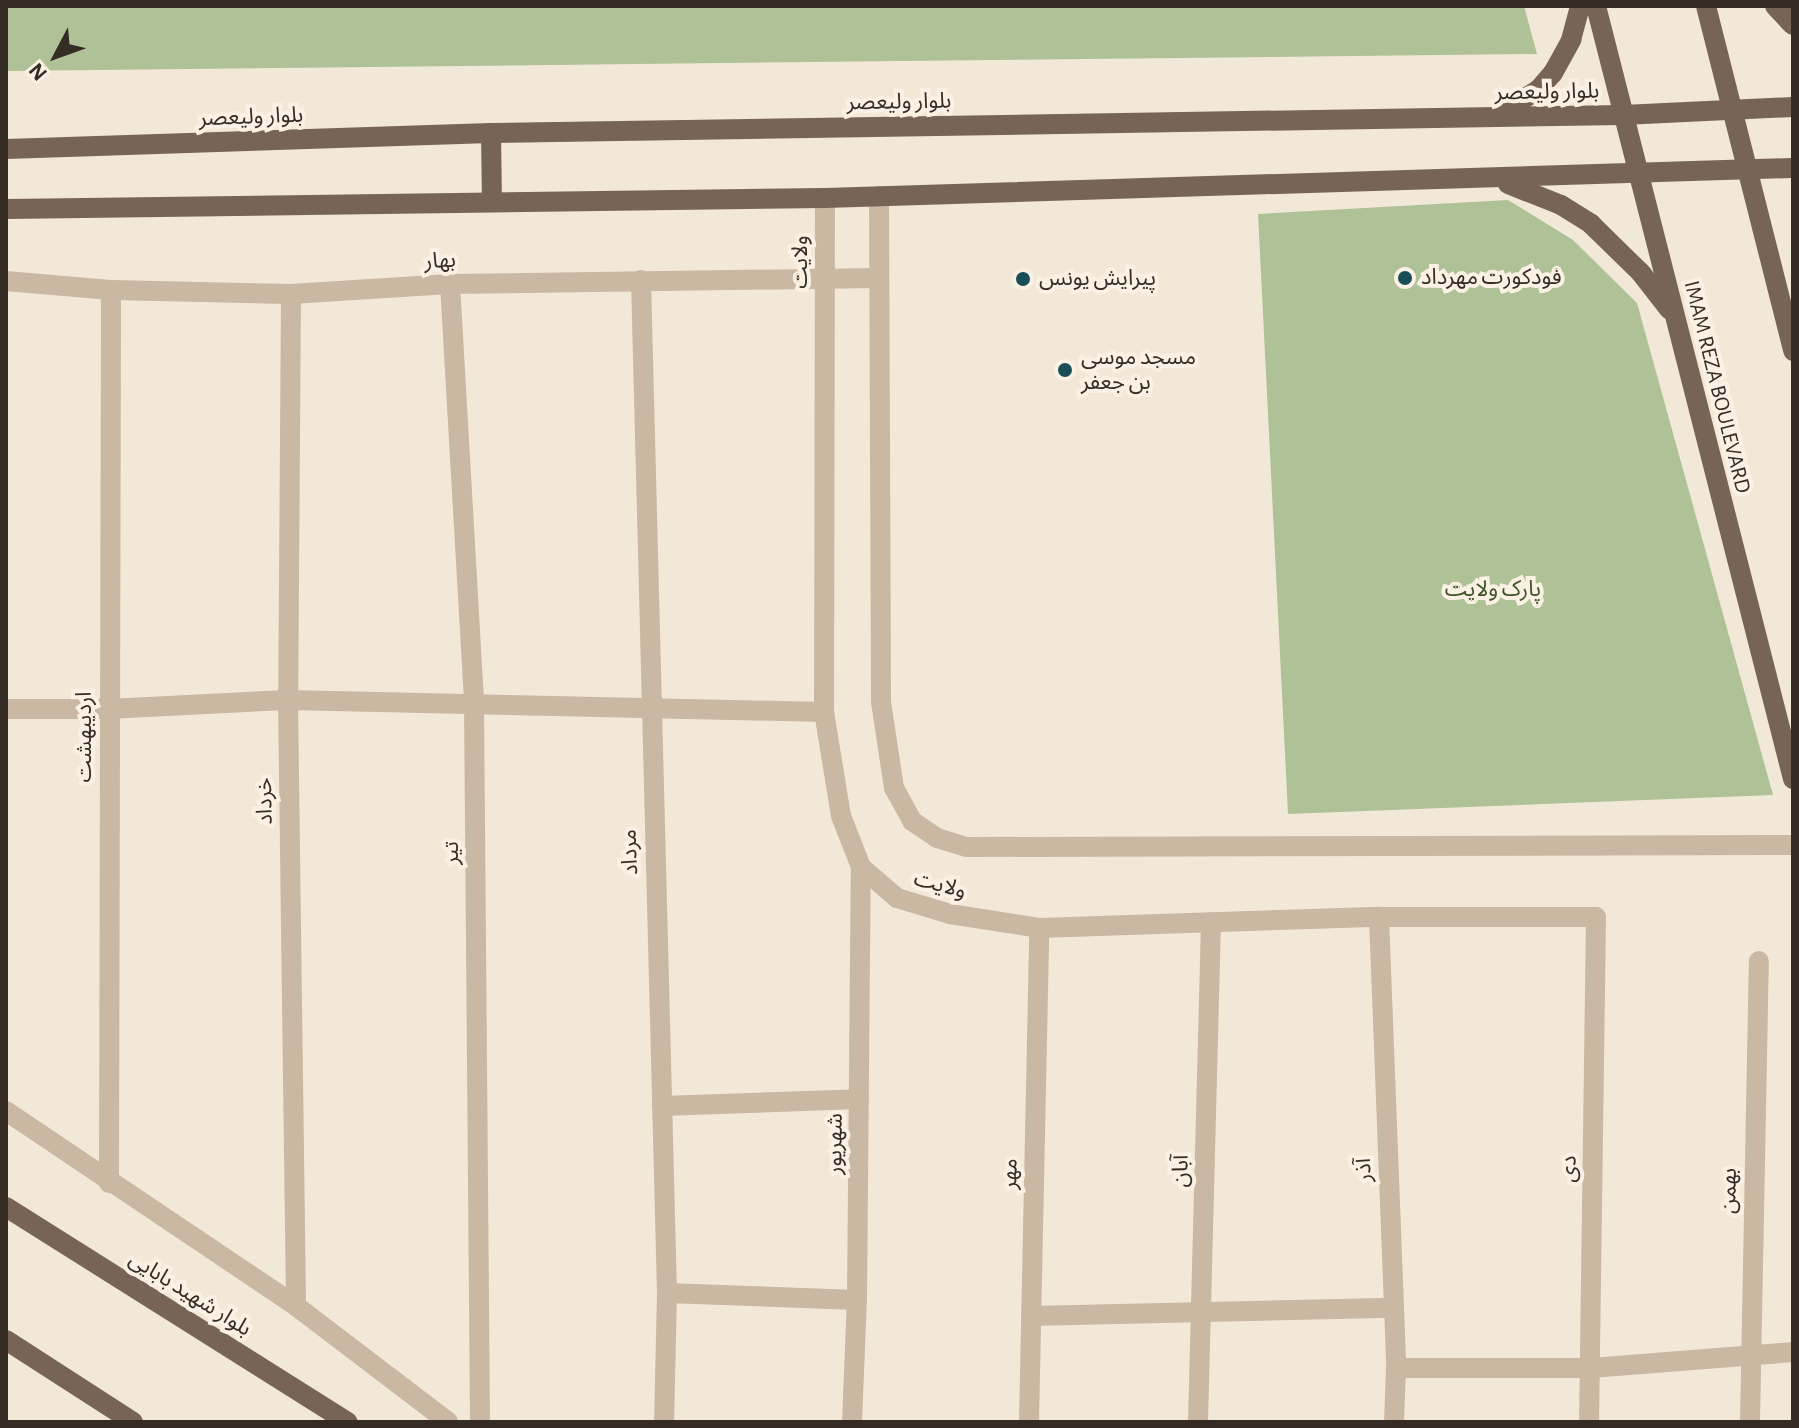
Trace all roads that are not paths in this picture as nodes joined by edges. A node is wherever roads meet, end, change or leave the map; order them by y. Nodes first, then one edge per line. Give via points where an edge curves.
1 (1580, 6) edge
2 (1596, 6) edge
3 (1706, 6) edge
4 (1775, 6) edge
5 (1793, 25) edge
6 (1793, 107) edge
7 (1732, 109) junction
8 (1623, 115) junction
9 (1496, 117) junction
10 (491, 133) junction
11 (6, 149) edge
12 (1793, 168) edge
13 (1748, 169) junction
14 (1637, 175) junction
15 (1493, 179) junction
16 (879, 196) junction
17 (825, 198) junction
18 (492, 202) junction
19 (6, 209) edge
20 (878, 278) junction
21 (641, 280) junction
22 (825, 280) junction
23 (6, 281) edge
24 (450, 284) junction
25 (111, 290) junction
26 (291, 294) junction
27 (1674, 316) junction
28 (1793, 351) edge
29 (288, 700) junction
30 (474, 704) junction
31 (650, 707) junction
32 (6, 709) edge
33 (108, 709) junction
34 (824, 712) junction
35 (1793, 779) edge
36 (1793, 845) edge
37 (861, 867) junction
38 (1379, 917) junction
39 (1596, 917) joint
40 (1211, 922) junction
41 (1039, 928) junction
42 (1759, 961) dead end
43 (859, 1099) junction
44 (662, 1106) junction
45 (6, 1111) edge
46 (109, 1183) junction
47 (6, 1206) edge
48 (667, 1293) junction
49 (857, 1300) junction
50 (296, 1306) junction
51 (1393, 1308) junction
52 (1201, 1312) junction
53 (1031, 1316) junction
54 (6, 1340) edge
55 (1793, 1352) edge
56 (1749, 1354) junction
57 (1396, 1368) junction
58 (1591, 1368) junction
59 (133, 1422) edge
60 (348, 1422) edge
61 (448, 1422) edge
62 (480, 1422) edge
63 (664, 1422) edge
64 (852, 1422) edge
65 (1029, 1422) edge
66 (1198, 1422) edge
67 (1394, 1422) edge
68 (1589, 1422) edge
69 (1750, 1422) edge

1 - 9 main road via 1571,40 1553,73 1539,89
2 - 8 main road, IMAM REZA BOULEVARD
3 - 7 main road
4 - 5 main road
6 - 7 main road, بلوار ولیعصر
7 - 8 main road, بلوار ولیعصر
7 - 13 main road
8 - 9 main road, بلوار ولیعصر
8 - 14 main road, IMAM REZA BOULEVARD
9 - 10 main road, بلوار ولیعصر
10 - 11 main road, بلوار ولیعصر
10 - 18 main road
12 - 13 main road
13 - 14 main road
13 - 28 main road
14 - 15 main road
14 - 27 main road, IMAM REZA BOULEVARD
15 - 16 main road
15 - 27 main road via 1534,192 1591,224 1641,273
16 - 17 main road
16 - 20 street
17 - 18 main road
17 - 22 street, ولایت
18 - 19 main road
20 - 22 street, بهار
20 - 36 street via 881,702 894,788 912,821 937,838 966,847
21 - 22 street, بهار
21 - 24 street, بهار
21 - 31 street, مرداد
22 - 34 street, ولایت
23 - 25 street, بهار
24 - 26 street, بهار
24 - 30 street, تیر
25 - 26 street, بهار
25 - 33 street, اردیبهشت
26 - 29 street, خرداد
27 - 35 main road, IMAM REZA BOULEVARD
29 - 30 street
29 - 33 street
29 - 50 street, خرداد
30 - 31 street
30 - 62 street, تیر
31 - 34 street
31 - 44 street, مرداد
32 - 33 street
33 - 46 street, اردیبهشت
34 - 37 street, ولایت via 841,816
37 - 41 street, ولایت via 897,898 950,914
37 - 43 street, شهریور
38 - 39 street, ولایت
38 - 40 street, ولایت
38 - 51 street, آذر
39 - 58 street, دی
40 - 41 street, ولایت
40 - 52 street, آبان
41 - 53 street, مهر
42 - 56 street, بهمن
43 - 44 street
43 - 49 street, شهریور
44 - 48 street, مرداد
45 - 46 street
46 - 50 street
47 - 60 main road, بلوار شهید بابایی
48 - 49 street
48 - 63 street, مرداد
49 - 64 street, شهریور
50 - 61 street
51 - 52 street
51 - 57 street, آذر
52 - 53 street
52 - 66 street, آبان
53 - 65 street, مهر
54 - 59 main road
55 - 56 street
56 - 58 street
56 - 69 street, بهمن
57 - 58 street
57 - 67 street, آذر
58 - 68 street, دی

